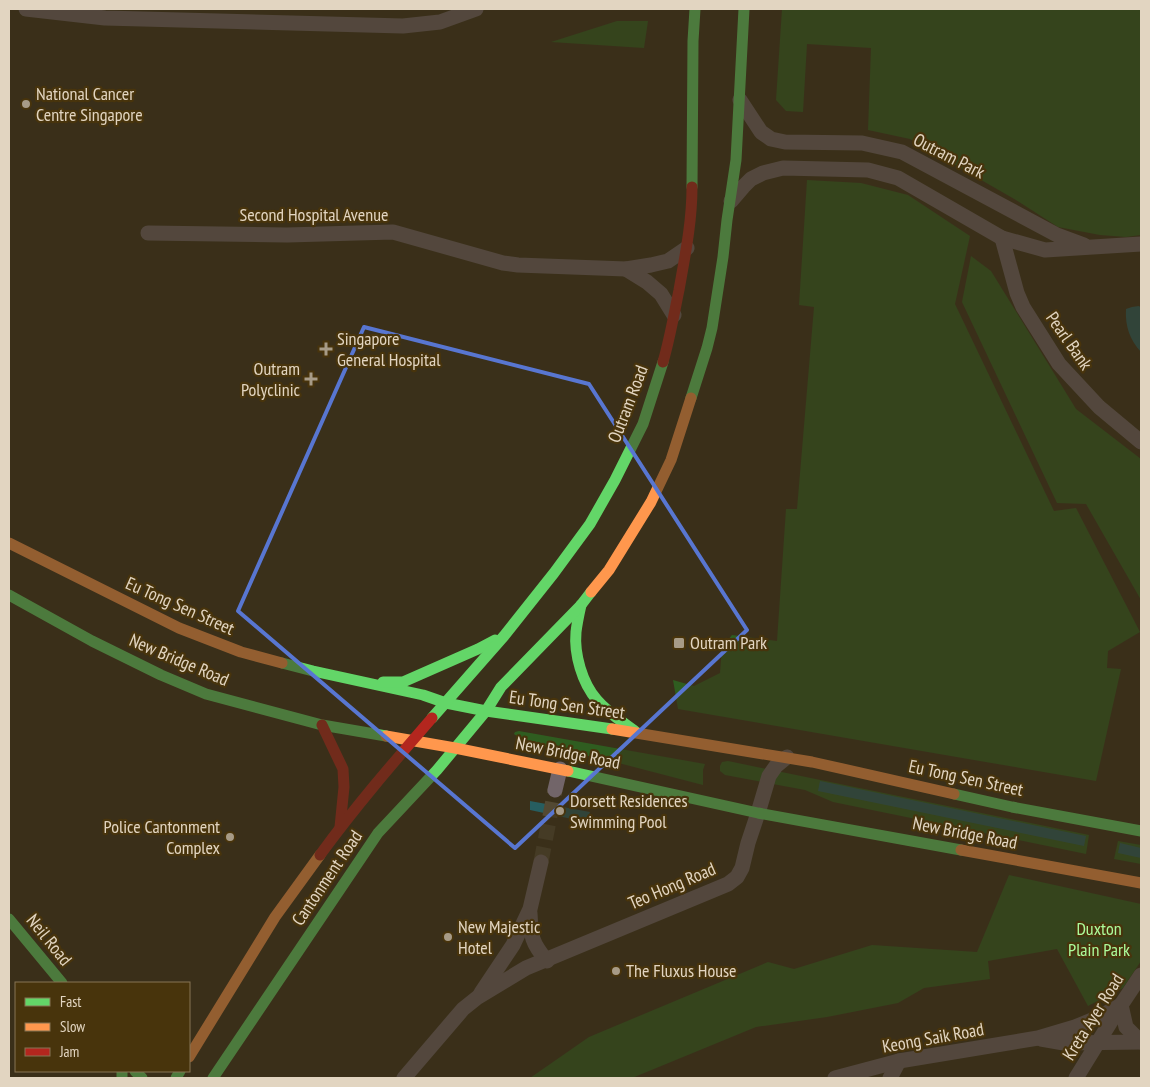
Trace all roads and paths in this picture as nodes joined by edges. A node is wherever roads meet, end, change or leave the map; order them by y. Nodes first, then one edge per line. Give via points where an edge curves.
1 (26, 9) edge
2 (476, 9) edge
3 (695, 9) edge
4 (744, 9) edge
5 (739, 98) junction
6 (730, 202) junction
7 (148, 233) dead end
8 (1002, 238) junction
9 (1141, 244) edge
10 (1090, 247) junction
11 (687, 248) junction
12 (626, 269) junction
13 (674, 315) junction
14 (1141, 442) edge
15 (9, 543) edge
16 (9, 595) edge
17 (581, 605) junction
18 (504, 636) junction
19 (352, 679) junction
20 (446, 703) junction
21 (486, 711) junction
22 (322, 725) junction
23 (637, 733) junction
24 (412, 742) junction
25 (455, 748) junction
26 (786, 757) junction
27 (560, 769) junction
28 (555, 790) tunnel mouth
29 (758, 813) junction
30 (340, 827) junction
31 (1141, 831) edge
32 (540, 867) tunnel mouth
33 (1141, 883) edge
34 (530, 909) junction
35 (9, 919) edge
36 (513, 945) junction
37 (546, 960) junction
38 (526, 968) junction
39 (1141, 975) edge
40 (61, 982) edge
41 (478, 996) junction
42 (1121, 1005) junction
43 (1038, 1038) junction
44 (1141, 1042) edge
45 (1098, 1043) junction
46 (190, 1055) edge
47 (899, 1061) junction
48 (213, 1078) edge
49 (404, 1078) edge
50 (835, 1078) edge
51 (890, 1078) edge
52 (1076, 1078) edge

1 - 2 street via 105,18 403,26 440,22
3 - 11 main road, Outram Road via 692,206
4 - 5 main road
5 - 6 main road
5 - 10 street, Outram Park via 761,132 772,139 862,143 902,152 1056,235
6 - 8 street, Outram Park via 751,179 783,168 868,170 898,178
6 - 17 main road via 707,348 671,460 651,502 610,570
7 - 12 street, Second Hospital Avenue via 288,235 393,232 503,263
8 - 10 street, Outram Park via 1045,250
8 - 14 street, Pearl Bank via 1023,307 1059,364 1099,407
9 - 10 street, Outram Park
11 - 12 street, Second Hospital Avenue via 668,261
11 - 13 main road, Outram Road
12 - 13 street, Second Hospital Avenue via 661,294
13 - 18 main road, Outram Road via 643,424 616,480 590,524
15 - 19 main road, Eu Tong Sen Street via 179,628 241,652
16 - 22 main road, New Bridge Road via 92,641 206,694
17 - 21 main road via 501,687
17 - 23 main road via 576,634 584,680 597,700
18 - 19 main road via 402,682
18 - 20 main road, Outram Road
19 - 20 main road, Eu Tong Sen Street
20 - 21 main road, Eu Tong Sen Street
20 - 24 main road, Outram Road
21 - 23 main road, Eu Tong Sen Street
21 - 25 main road, Cantonment Road
22 - 24 main road, New Bridge Road
22 - 30 main road via 343,769
23 - 26 main road, Eu Tong Sen Street
24 - 25 main road, New Bridge Road
24 - 30 main road, Cantonment Road
25 - 27 main road, New Bridge Road
25 - 48 main road, Cantonment Road via 378,833
26 - 29 street, Teo Hong Road via 769,776
26 - 31 main road, Eu Tong Sen Street via 1012,807
27 - 28 street
27 - 29 main road, New Bridge Road
29 - 33 main road, New Bridge Road
29 - 37 street, Teo Hong Road via 742,868 728,884
30 - 46 main road, Cantonment Road via 275,917
32 - 34 street
34 - 36 street
34 - 37 street via 532,939
35 - 40 main road, Neil Road
36 - 38 street via 512,959 518,966
36 - 41 street
37 - 38 street, Teo Hong Road
38 - 41 street, Teo Hong Road
39 - 42 street, Kreta Ayer Road
41 - 49 street
42 - 43 street, Keong Saik Road via 1075,1027
42 - 44 street, Keong Saik Road via 1126,1027
42 - 45 street, Kreta Ayer Road
43 - 45 street, Keong Saik Road via 1064,1043
43 - 47 street, Keong Saik Road
44 - 45 street, Keong Saik Road
45 - 52 street, Kreta Ayer Road
47 - 50 street, Keong Saik Road
47 - 51 street

